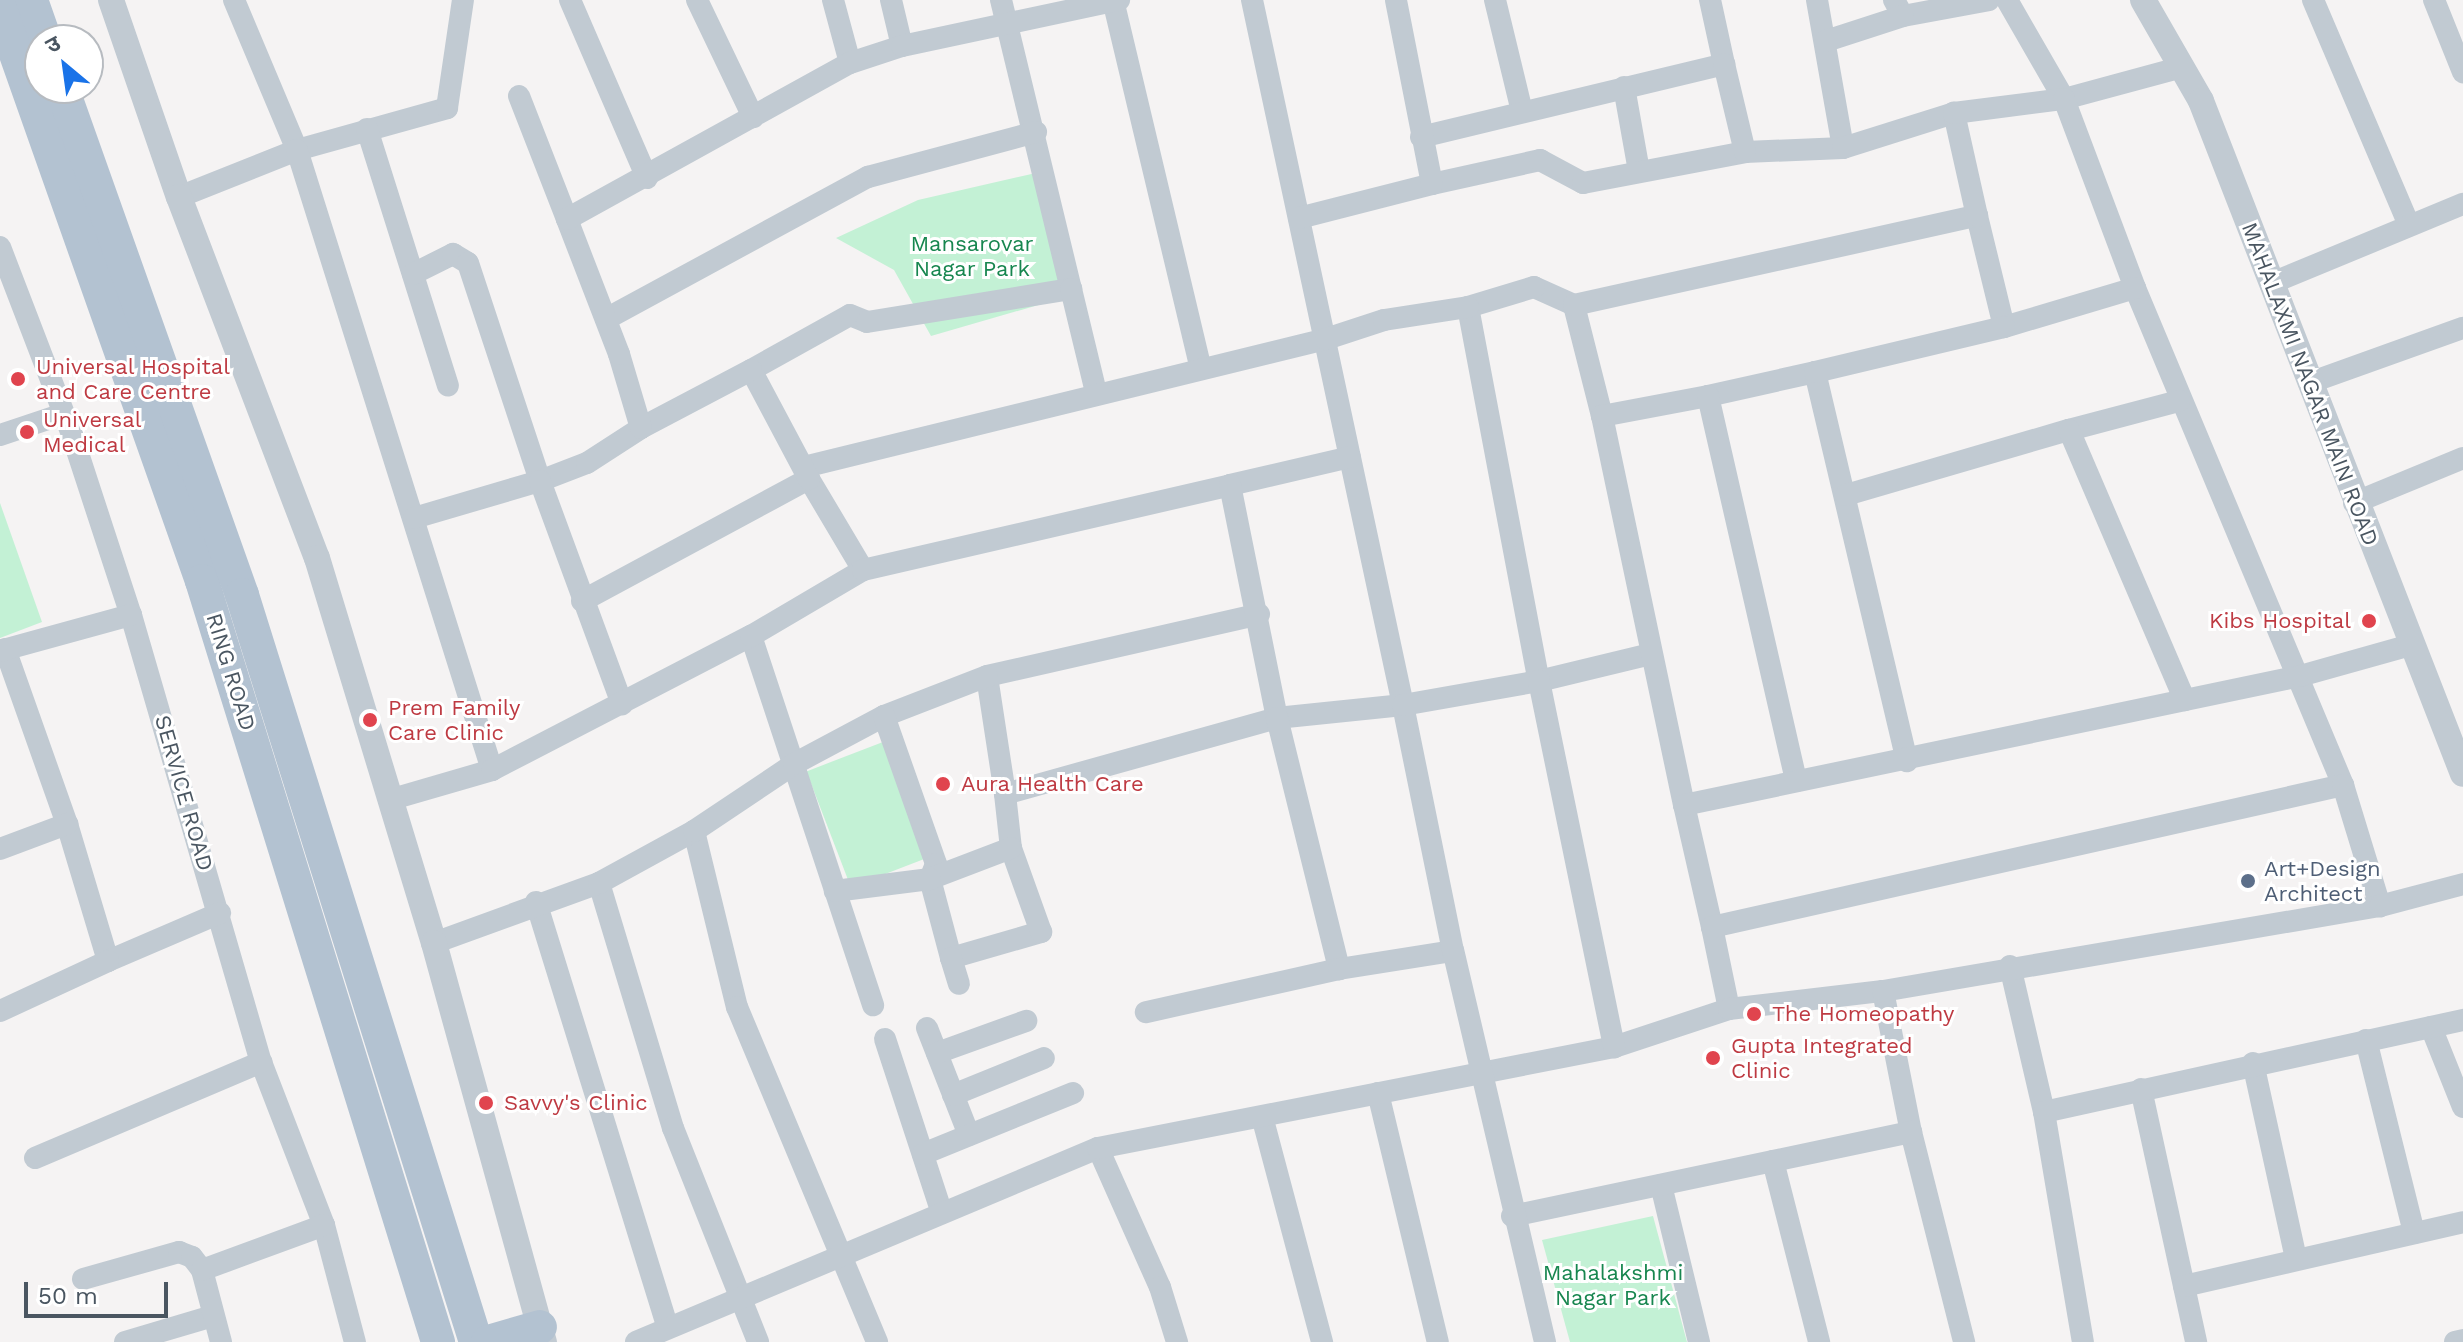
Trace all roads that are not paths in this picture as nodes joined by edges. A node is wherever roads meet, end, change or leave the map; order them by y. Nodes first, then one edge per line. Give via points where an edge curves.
1 (31, 0) edge
2 (111, 0) edge
3 (234, 0) edge
4 (463, 0) edge
5 (570, 0) edge
6 (697, 0) edge
7 (833, 0) edge
8 (891, 0) edge
9 (1001, 0) edge
10 (1115, 0) edge
11 (1252, 0) edge
12 (1396, 0) edge
13 (1495, 0) edge
14 (1710, 0) edge
15 (1817, 0) edge
16 (1989, 0) edge
17 (2007, 0) edge
18 (2143, 0) edge
19 (2313, 0) edge
20 (2434, 0) edge
21 (1899, 8) edge
22 (0, 9) edge
23 (39, 24) edge
24 (1006, 27) junction
25 (1826, 41) junction
26 (2458, 45) edge
27 (902, 46) junction
28 (850, 63) junction
29 (1724, 64) junction
30 (2183, 67) junction
31 (2463, 72) edge
32 (1624, 87) junction
33 (519, 96) dead end
34 (2064, 99) junction
35 (68, 104) edge
36 (1522, 112) junction
37 (1954, 113) junction
38 (753, 117) junction
39 (367, 129) junction
40 (1036, 132) junction
41 (1421, 137) junction
42 (1843, 148) junction
43 (297, 150) junction
44 (1745, 152) junction
45 (1639, 171) junction
46 (647, 178) junction
47 (1432, 184) junction
48 (179, 197) junction
49 (2463, 204) edge
50 (1977, 216) junction
51 (1299, 218) junction
52 (567, 219) junction
53 (2409, 225) junction
54 (0, 247) edge
55 (413, 274) junction
56 (5, 278) edge
57 (2272, 283) junction
58 (2135, 288) junction
59 (1071, 289) junction
60 (1574, 305) junction
61 (1468, 307) junction
62 (606, 319) junction
63 (2004, 327) junction
64 (2463, 328) edge
65 (1326, 339) junction
66 (1201, 369) junction
67 (751, 370) junction
68 (1815, 372) junction
69 (2309, 383) junction
70 (448, 386) dead end
71 (1096, 392) junction
72 (1708, 396) junction
73 (2179, 401) junction
74 (63, 414) junction
75 (1602, 416) junction
76 (641, 428) junction
77 (2069, 430) junction
78 (0, 435) edge
79 (1350, 457) junction
80 (2463, 458) edge
81 (806, 473) junction
82 (540, 481) junction
83 (1230, 485) junction
84 (1846, 495) junction
85 (2354, 503) junction
86 (414, 518) junction
87 (863, 570) junction
88 (582, 601) junction
89 (1259, 614) junction
90 (131, 615) junction
91 (751, 636) junction
92 (2414, 644) junction
93 (3, 650) edge
94 (1651, 654) junction
95 (987, 676) junction
96 (2300, 676) junction
97 (1539, 681) junction
98 (2185, 700) junction
99 (622, 704) junction
100 (1403, 705) junction
101 (884, 716) junction
102 (1277, 718) junction
103 (1907, 761) junction
104 (794, 764) junction
105 (492, 770) junction
106 (2463, 774) edge
107 (1796, 781) junction
108 (2343, 785) junction
109 (1005, 794) junction
110 (389, 800) junction
111 (1684, 805) junction
112 (67, 824) junction
113 (694, 831) junction
114 (1011, 848) junction
115 (0, 849) edge
116 (930, 879) junction
117 (599, 883) junction
118 (2463, 884) edge
119 (835, 891) junction
120 (536, 902) junction
121 (2380, 906) junction
122 (220, 913) junction
123 (1712, 927) junction
124 (434, 943) junction
125 (1453, 951) junction
126 (951, 958) junction
127 (108, 961) junction
128 (2010, 966) junction
129 (1339, 969) junction
130 (959, 984) dead end
131 (1883, 991) junction
132 (873, 1005) dead end
133 (1729, 1009) junction
134 (0, 1011) edge
135 (1146, 1012) dead end
136 (2463, 1020) edge
137 (1026, 1021) dead end
138 (2431, 1027) junction
139 (927, 1028) dead end
140 (885, 1039) dead end
141 (2366, 1040) junction
142 (1614, 1047) junction
143 (937, 1053) junction
144 (1044, 1058) dead end
145 (261, 1062) junction
146 (2253, 1063) junction
147 (1482, 1071) junction
148 (2141, 1089) junction
149 (1073, 1093) dead end
150 (1378, 1093) junction
151 (953, 1095) junction
152 (2463, 1107) edge
153 (2044, 1112) junction
154 (1263, 1120) junction
155 (1911, 1132) junction
156 (969, 1135) junction
157 (1098, 1148) junction
158 (923, 1154) junction
159 (35, 1158) dead end
160 (1773, 1161) junction
161 (1661, 1185) junction
162 (942, 1213) junction
163 (1512, 1216) junction
164 (2463, 1222) edge
165 (324, 1225) junction
166 (2414, 1233) junction
167 (840, 1254) junction
168 (2296, 1259) junction
169 (202, 1270) junction
170 (83, 1279) dead end
171 (2184, 1286) junction
172 (737, 1296) junction
173 (213, 1316) junction
174 (667, 1325) junction
175 (542, 1334) edge
176 (2463, 1340) edge
177 (125, 1342) edge
178 (221, 1342) edge
179 (355, 1342) edge
180 (438, 1342) edge
181 (476, 1342) edge
182 (488, 1342) edge
183 (636, 1342) edge
184 (758, 1342) edge
185 (877, 1342) edge
186 (1177, 1342) edge
187 (1322, 1342) edge
188 (1438, 1342) edge
189 (1545, 1342) edge
190 (1699, 1342) edge
191 (1819, 1342) edge
192 (1964, 1342) edge
193 (2083, 1342) edge
194 (2196, 1342) edge
195 (2455, 1342) edge

1 - 23 main road
2 - 48 street
3 - 43 street
4 - 39 street via 447,108
5 - 46 street
6 - 38 street
7 - 28 street
8 - 27 street
9 - 24 street
10 - 24 street
10 - 66 street
11 - 51 street
12 - 41 street
13 - 36 street
14 - 29 street
15 - 25 street
16 - 21 street
17 - 34 street
18 - 30 street, MAHALAXMI NAGAR MAIN ROAD
19 - 53 street
20 - 26 street
21 - 25 street
22 - 180 main road, RING ROAD via 202,581
24 - 27 street
24 - 40 street
25 - 42 street
26 - 31 street
27 - 28 street
28 - 38 street
29 - 32 street
29 - 44 street
30 - 34 street
30 - 57 street, MAHALAXMI NAGAR MAIN ROAD
32 - 36 street
32 - 45 street
33 - 52 street
34 - 37 street
34 - 58 street
35 - 181 main road, RING ROAD via 242,595
36 - 41 street
37 - 42 street
37 - 50 street
38 - 46 street
39 - 43 street
39 - 55 street
40 - 59 street
40 - 62 street via 868,177
41 - 47 street
42 - 44 street
43 - 48 street
43 - 86 street
44 - 45 street
45 - 47 street via 1583,183 1540,160
46 - 52 street
47 - 51 street
48 - 110 street via 317,558
49 - 53 street
50 - 60 street
50 - 63 street
51 - 65 street
52 - 62 street
53 - 57 street
54 - 56 street, SERVICE ROAD
55 - 70 street
55 - 82 street via 453,254 468,263
56 - 74 street, SERVICE ROAD
57 - 69 street, MAHALAXMI NAGAR MAIN ROAD
58 - 63 street
58 - 73 street
59 - 67 street via 867,322 850,315
59 - 71 street
60 - 61 street via 1534,287
60 - 75 street
61 - 65 street via 1384,320
61 - 97 street
62 - 76 street
63 - 68 street
64 - 69 street
65 - 66 street
65 - 79 street
66 - 71 street
67 - 76 street
67 - 81 street
68 - 72 street
68 - 84 street
69 - 85 street, MAHALAXMI NAGAR MAIN ROAD
71 - 81 street
72 - 75 street
72 - 107 street
73 - 77 street
73 - 96 street
74 - 78 street
74 - 90 street, SERVICE ROAD
75 - 94 street
76 - 82 street via 587,463
77 - 84 street
77 - 98 street
79 - 83 street
79 - 100 street
80 - 85 street
81 - 87 street
81 - 88 street
82 - 86 street
82 - 88 street
83 - 87 street
83 - 89 street
84 - 103 street
85 - 92 street, MAHALAXMI NAGAR MAIN ROAD
86 - 105 street
87 - 91 street
88 - 99 street
89 - 95 street
89 - 102 street
90 - 93 street
90 - 122 street, SERVICE ROAD
91 - 99 street
91 - 104 street
92 - 96 street
92 - 106 street, MAHALAXMI NAGAR MAIN ROAD
93 - 112 street
94 - 97 street
94 - 111 street
95 - 101 street
95 - 109 street
96 - 98 street
96 - 108 street
97 - 100 street
97 - 142 street
98 - 103 street
99 - 105 street
100 - 102 street
100 - 125 street
101 - 104 street
101 - 116 street via 936,864
102 - 109 street
102 - 129 street
103 - 107 street
104 - 113 street
104 - 119 street
105 - 110 street
107 - 111 street
108 - 121 street
108 - 123 street
109 - 114 street
110 - 124 street
111 - 123 street
112 - 115 street
112 - 127 street
113 - 117 street
113 - 167 street via 737,1007
114 - 116 street
114 - 126 street via 1041,932
116 - 119 street
116 - 126 street
117 - 120 street
117 - 172 street via 673,1128
118 - 121 street
119 - 132 street
120 - 124 street
120 - 174 street
121 - 128 street
122 - 127 street
122 - 145 street, SERVICE ROAD
123 - 133 street
124 - 175 street
125 - 129 street
125 - 147 street
126 - 130 street
127 - 134 street
128 - 131 street
128 - 153 street
129 - 135 street
131 - 133 street
131 - 155 street
133 - 142 street
136 - 138 street
137 - 143 street
138 - 141 street
138 - 152 street
139 - 143 street
140 - 158 street
141 - 146 street
141 - 166 street
142 - 147 street
143 - 151 street
144 - 151 street
145 - 159 street
145 - 165 street, SERVICE ROAD
146 - 148 street
146 - 168 street
147 - 150 street
147 - 163 street
148 - 153 street
148 - 171 street
149 - 156 street
150 - 154 street
150 - 188 street
151 - 156 street
153 - 193 street
154 - 157 street
154 - 187 street
155 - 160 street
155 - 192 street
156 - 158 street
157 - 162 street
157 - 186 street via 1160,1287
158 - 162 street
160 - 161 street
160 - 191 street
161 - 163 street
161 - 190 street
162 - 167 street
163 - 189 street
164 - 166 street
165 - 169 street
165 - 179 street, SERVICE ROAD
166 - 168 street
167 - 172 street
167 - 185 street
168 - 171 street
169 - 170 street via 179,1252
169 - 173 street
171 - 194 street
172 - 174 street
172 - 184 street
173 - 177 street
173 - 178 street
174 - 183 street
175 - 182 main road
176 - 195 street

